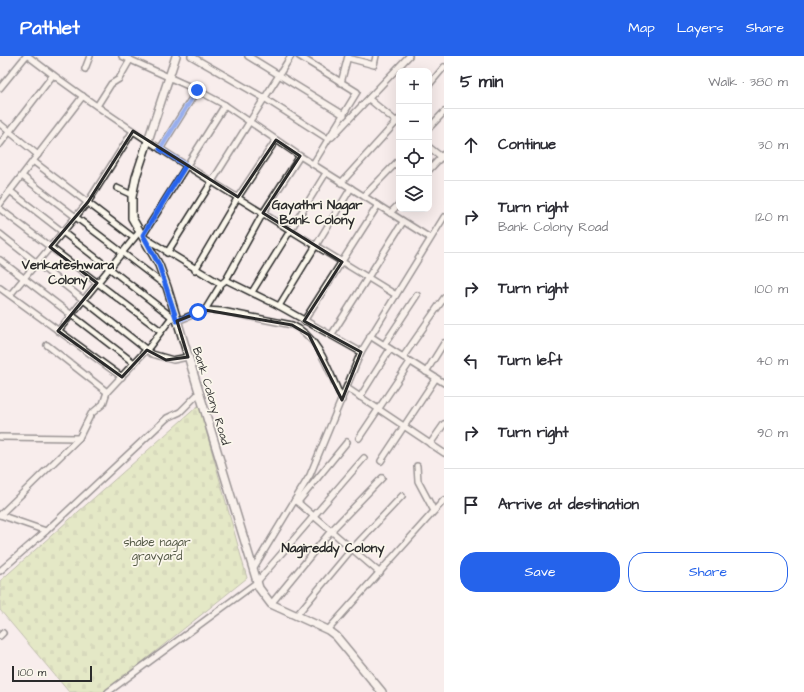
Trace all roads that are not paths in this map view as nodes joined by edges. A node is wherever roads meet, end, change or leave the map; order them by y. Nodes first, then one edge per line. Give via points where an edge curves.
1 (27, 56) edge
2 (90, 56) edge
3 (122, 56) edge
4 (176, 56) edge
5 (191, 56) edge
6 (248, 56) edge
7 (291, 56) edge
8 (300, 56) edge
9 (376, 56) edge
10 (409, 56) edge
11 (348, 57) edge
12 (130, 60) junction
13 (444, 67) edge
14 (85, 69) dead end
15 (280, 74) junction
16 (53, 75) junction
17 (170, 78) junction
18 (432, 81) edge
19 (341, 83) junction
20 (0, 88) edge
21 (197, 90) junction
22 (83, 96) junction
23 (264, 98) junction
24 (369, 99) junction
25 (225, 105) junction
26 (97, 106) junction
27 (444, 112) edge
28 (344, 115) junction
29 (396, 119) edge
30 (250, 121) junction
31 (396, 123) edge
32 (0, 124) edge
33 (432, 125) edge
34 (133, 131) junction
35 (9, 132) junction
36 (328, 139) junction
37 (276, 140) junction
38 (147, 141) junction
39 (0, 144) edge
40 (325, 145) junction
41 (160, 149) junction
42 (432, 149) edge
43 (38, 155) junction
44 (300, 156) junction
45 (443, 157) edge
46 (33, 161) junction
47 (396, 163) edge
48 (313, 164) junction
49 (186, 165) junction
50 (432, 167) edge
51 (326, 173) junction
52 (22, 176) junction
53 (212, 181) junction
54 (341, 182) junction
55 (117, 188) dead end
56 (351, 188) junction
57 (10, 191) junction
58 (132, 195) junction
59 (364, 196) junction
60 (238, 197) junction
61 (88, 202) junction
62 (0, 204) edge
63 (378, 205) junction
64 (396, 207) edge
65 (0, 209) edge
66 (264, 213) junction
67 (390, 213) junction
68 (75, 217) junction
69 (444, 217) edge
70 (404, 222) junction
71 (290, 230) junction
72 (63, 232) junction
73 (0, 234) edge
74 (142, 234) junction
75 (134, 238) junction
76 (430, 238) junction
77 (315, 245) junction
78 (50, 248) junction
79 (122, 253) junction
80 (167, 253) junction
81 (0, 260) edge
82 (342, 262) junction
83 (37, 263) junction
84 (110, 268) junction
85 (195, 270) junction
86 (368, 278) junction
87 (24, 279) junction
88 (226, 280) junction
89 (97, 283) junction
90 (221, 284) junction
91 (167, 287) junction
92 (0, 288) edge
93 (252, 292) junction
94 (10, 295) junction
95 (396, 295) junction
96 (417, 295) dead end
97 (444, 298) edge
98 (84, 299) junction
99 (279, 306) junction
100 (205, 310) junction
101 (71, 315) junction
102 (174, 319) junction
103 (304, 321) junction
104 (58, 331) junction
105 (162, 331) junction
106 (332, 334) junction
107 (370, 336) junction
108 (444, 343) edge
109 (47, 345) dead end
110 (384, 345) junction
111 (390, 349) junction
112 (147, 350) junction
113 (361, 352) junction
114 (188, 357) junction
115 (403, 357) junction
116 (410, 362) junction
117 (134, 363) junction
118 (426, 372) junction
119 (122, 377) junction
120 (436, 378) junction
121 (444, 383) edge
122 (347, 388) junction
123 (107, 392) junction
124 (199, 393) junction
125 (360, 397) junction
126 (342, 400) junction
127 (379, 409) junction
128 (444, 424) edge
129 (404, 426) junction
130 (0, 438) edge
131 (79, 438) junction
132 (359, 438) dead end
133 (347, 442) dead end
134 (430, 444) junction
135 (444, 453) edge
136 (364, 458) dead end
137 (381, 461) dead end
138 (417, 466) dead end
139 (382, 478) dead end
140 (402, 496) dead end
141 (444, 500) edge
142 (297, 501) junction
143 (434, 511) junction
144 (0, 515) edge
145 (313, 516) junction
146 (46, 531) junction
147 (330, 532) junction
148 (352, 550) junction
149 (1, 568) edge
150 (253, 569) junction
151 (380, 573) junction
152 (256, 583) junction
153 (271, 604) junction
154 (296, 616) junction
155 (328, 630) junction
156 (108, 692) edge
157 (382, 692) edge

1 - 16 street
1 - 20 street
2 - 14 street
3 - 12 street
4 - 17 street, Bank Colony Road
5 - 23 street
6 - 15 street
7 - 15 street
8 - 19 street
9 - 11 street via 374,65
10 - 24 street
11 - 19 street
12 - 17 street
12 - 26 street via 120,79 111,84
13 - 18 street
15 - 23 street
15 - 28 street
16 - 22 street
16 - 35 street
17 - 21 street
17 - 38 street, Bank Colony Road
19 - 28 street via 357,92
21 - 25 street
21 - 41 street
22 - 26 street
22 - 43 street
23 - 30 street
23 - 36 street
24 - 29 street
24 - 40 street
25 - 30 street
25 - 49 street
26 - 34 street
27 - 33 street
28 - 36 street
30 - 37 street
30 - 53 street
31 - 54 street
32 - 35 street
34 - 38 street
34 - 61 street
35 - 39 street
35 - 43 street
36 - 40 street
37 - 44 street
37 - 60 street
38 - 41 street
38 - 58 street, Bank Colony Road
40 - 48 street
41 - 49 street
42 - 45 street
43 - 46 street
44 - 48 street
44 - 66 street
45 - 50 street
46 - 52 street
46 - 61 street
47 - 59 street
48 - 51 street
49 - 53 street
49 - 74 street
51 - 54 street
51 - 71 street
52 - 57 street
52 - 68 street
53 - 60 street
53 - 80 street
54 - 56 street
55 - 58 street
56 - 59 street
56 - 77 street
57 - 62 street
57 - 72 street
58 - 74 street, Bank Colony Road via 132,218
59 - 63 street
60 - 66 street
60 - 85 street
61 - 68 street
61 - 75 street
63 - 67 street
63 - 82 street
64 - 67 street
65 - 78 street
66 - 71 street
66 - 88 street
67 - 70 street
68 - 72 street
68 - 79 street
69 - 76 street
70 - 76 street
70 - 86 street
71 - 77 street
71 - 93 street
72 - 78 street
72 - 84 street
73 - 83 street
74 - 75 street
74 - 80 street
74 - 91 street, Bank Colony Road via 159,265
75 - 79 street
76 - 95 street
77 - 82 street
77 - 99 street
78 - 83 street
78 - 89 street
79 - 84 street
79 - 91 street
80 - 85 street
81 - 87 street
82 - 86 street
82 - 103 street
83 - 87 street
83 - 98 street
84 - 89 street
84 - 102 street
85 - 90 street
86 - 95 street
86 - 106 street
87 - 94 street
87 - 101 street
88 - 90 street
88 - 93 street
89 - 98 street
89 - 105 street
90 - 100 street
91 - 102 street, Bank Colony Road
92 - 94 street
93 - 99 street
94 - 104 street
95 - 107 street
96 - 110 street
97 - 115 street
98 - 101 street
98 - 112 street
99 - 103 street
100 - 102 street
100 - 126 street via 249,316 301,329 309,335 318,350
101 - 104 street
101 - 117 street
102 - 105 street
102 - 114 street, Bank Colony Road
103 - 106 street
104 - 119 street
105 - 112 street
106 - 113 street
107 - 110 street
107 - 113 street
108 - 118 street
109 - 123 street
110 - 111 street
111 - 115 street
111 - 125 street
112 - 114 street via 166,360
112 - 117 street
113 - 122 street
114 - 124 street, Bank Colony Road
115 - 116 street
116 - 118 street
116 - 127 street
117 - 119 street
118 - 120 street
119 - 123 street
120 - 121 street
120 - 129 street
122 - 125 street
122 - 126 street
123 - 131 street via 103,404 91,414
124 - 146 street via 180,412 165,420
124 - 150 street, Bank Colony Road
125 - 127 street
126 - 142 street
127 - 129 street
127 - 132 street
128 - 134 street
129 - 134 street
129 - 137 street
130 - 131 street
131 - 144 street
133 - 142 street
134 - 135 street
136 - 145 street
138 - 143 street via 418,482
139 - 147 street
140 - 148 street
141 - 143 street
142 - 145 street
142 - 150 street
143 - 151 street
144 - 146 street
145 - 147 street
145 - 152 street
146 - 149 street
147 - 148 street
147 - 153 street
148 - 151 street
148 - 154 street
150 - 152 street, Bank Colony Road
151 - 155 street
152 - 153 street, Bank Colony Road
152 - 156 street
153 - 154 street, Bank Colony Road
154 - 155 street, Bank Colony Road
155 - 157 street, Bank Colony Road via 336,636

